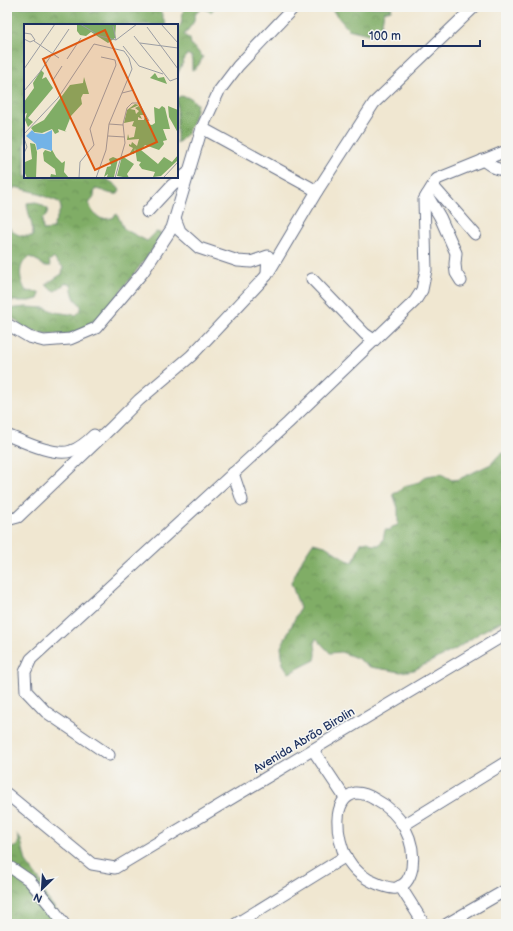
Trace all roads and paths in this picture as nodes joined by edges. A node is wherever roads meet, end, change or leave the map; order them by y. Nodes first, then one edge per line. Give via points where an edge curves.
1 (294, 7) edge
2 (474, 7) edge
3 (202, 128) junction
4 (506, 151) edge
5 (483, 160) junction
6 (506, 170) edge
7 (189, 172) junction
8 (317, 191) junction
9 (430, 191) junction
10 (147, 212) dead end
11 (175, 218) junction
12 (475, 234) dead end
13 (267, 275) junction
14 (312, 279) dead end
15 (461, 281) dead end
16 (7, 324) edge
17 (374, 340) junction
18 (112, 427) junction
19 (7, 435) edge
20 (233, 473) junction
21 (242, 500) dead end
22 (7, 520) edge
23 (506, 634) edge
24 (313, 750) junction
25 (109, 755) dead end
26 (506, 762) edge
27 (7, 794) edge
28 (345, 798) junction
29 (404, 825) junction
30 (346, 856) junction
31 (7, 864) edge
32 (400, 886) junction
33 (506, 890) edge
34 (64, 924) edge
35 (236, 924) edge
36 (424, 924) edge
37 (447, 924) edge

1 - 3 street via 238,66 219,91
2 - 8 street via 374,103
3 - 7 street
3 - 8 street
4 - 5 street
5 - 6 street via 491,167
5 - 9 street via 437,179
7 - 10 street via 172,185
7 - 11 street
8 - 13 street
9 - 12 street
9 - 15 street via 456,253 456,273
9 - 17 street via 424,200 426,270 422,290 415,301
11 - 13 street via 180,231 199,248 238,261 251,262 268,256
11 - 16 street via 172,228 143,272 96,328 70,339 44,341 29,337
13 - 18 street via 191,356 139,400
14 - 17 street via 364,334
17 - 20 street
18 - 19 street via 101,428 85,443 62,453 36,447
18 - 22 street via 18,517
20 - 21 street
20 - 25 street via 31,659 25,672 26,691 46,712
23 - 24 street, Avenida Abrão Birolin
24 - 27 street, Avenida Abrão Birolin via 115,868 92,864
24 - 28 street
26 - 29 street
28 - 29 street via 356,793 364,794 388,807
28 - 30 street via 340,806 338,826 340,842
29 - 32 street via 412,847 413,862 409,878
30 - 32 street via 356,870 368,880 388,888
30 - 35 street
31 - 34 street via 29,880
32 - 36 street
33 - 37 street

